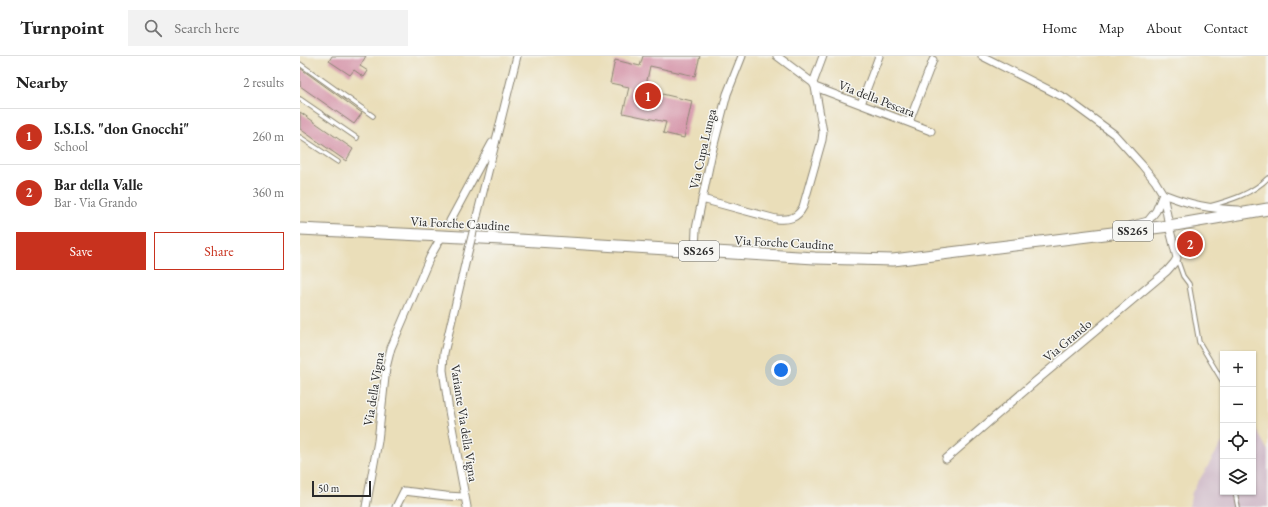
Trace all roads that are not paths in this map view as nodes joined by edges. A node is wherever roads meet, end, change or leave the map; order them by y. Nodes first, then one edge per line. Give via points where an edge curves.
1 (517, 56) edge
2 (742, 56) edge
3 (776, 56) edge
4 (823, 56) edge
5 (879, 56) edge
6 (982, 56) edge
7 (932, 60) dead end
8 (300, 64) edge
9 (814, 85) junction
10 (300, 99) edge
11 (860, 104) junction
12 (373, 116) dead end
13 (909, 122) junction
14 (931, 131) dead end
15 (497, 134) junction
16 (300, 137) edge
17 (358, 138) dead end
18 (338, 162) dead end
19 (1268, 178) edge
20 (1163, 194) junction
21 (702, 199) junction
22 (1204, 208) junction
23 (1268, 209) edge
24 (1253, 211) junction
25 (450, 221) dead end
26 (1169, 226) junction
27 (300, 229) edge
28 (1098, 235) junction
29 (442, 236) junction
30 (695, 251) junction
31 (1177, 258) junction
32 (1220, 377) edge
33 (946, 459) dead end
34 (1236, 495) edge
35 (464, 497) junction
36 (366, 507) edge
37 (396, 507) edge
38 (467, 507) edge
39 (1238, 507) edge

1 - 15 street
2 - 21 street, Via Cupa Lunga via 727,94
3 - 9 street, Via della Pescara
4 - 9 street
5 - 11 street
6 - 20 street via 1065,98 1096,120 1114,134 1156,182
7 - 13 street
8 - 12 lane
9 - 11 street, Via della Pescara
9 - 21 street via 823,132 803,207 798,216 788,220 776,220
10 - 17 lane
11 - 13 street, Via della Pescara
13 - 14 street, Via della Pescara
15 - 25 street
15 - 35 street, Variante Via della Vigna, bridge via 444,353 444,381
16 - 18 lane
19 - 22 lane via 1252,191
20 - 22 street
20 - 26 street
20 - 28 street via 1156,211 1148,221
21 - 30 street, Via Cupa Lunga
22 - 24 street
23 - 24 main road, Via Forche Caudine
24 - 26 main road, Via Forche Caudine
26 - 28 main road, Via Forche Caudine / SS265
26 - 31 street
27 - 29 main road, Via Forche Caudine / SS265
28 - 30 main road, Via Forche Caudine / SS265 via 892,260
29 - 30 main road, Via Forche Caudine / SS265
29 - 36 street, Via della Vigna via 391,348
31 - 32 lane via 1190,288 1199,342
31 - 33 street, Via Grando via 1167,271
34 - 39 lane
35 - 37 street, Variante Via della Vigna via 404,491
35 - 38 street, Variante Via della Vigna

